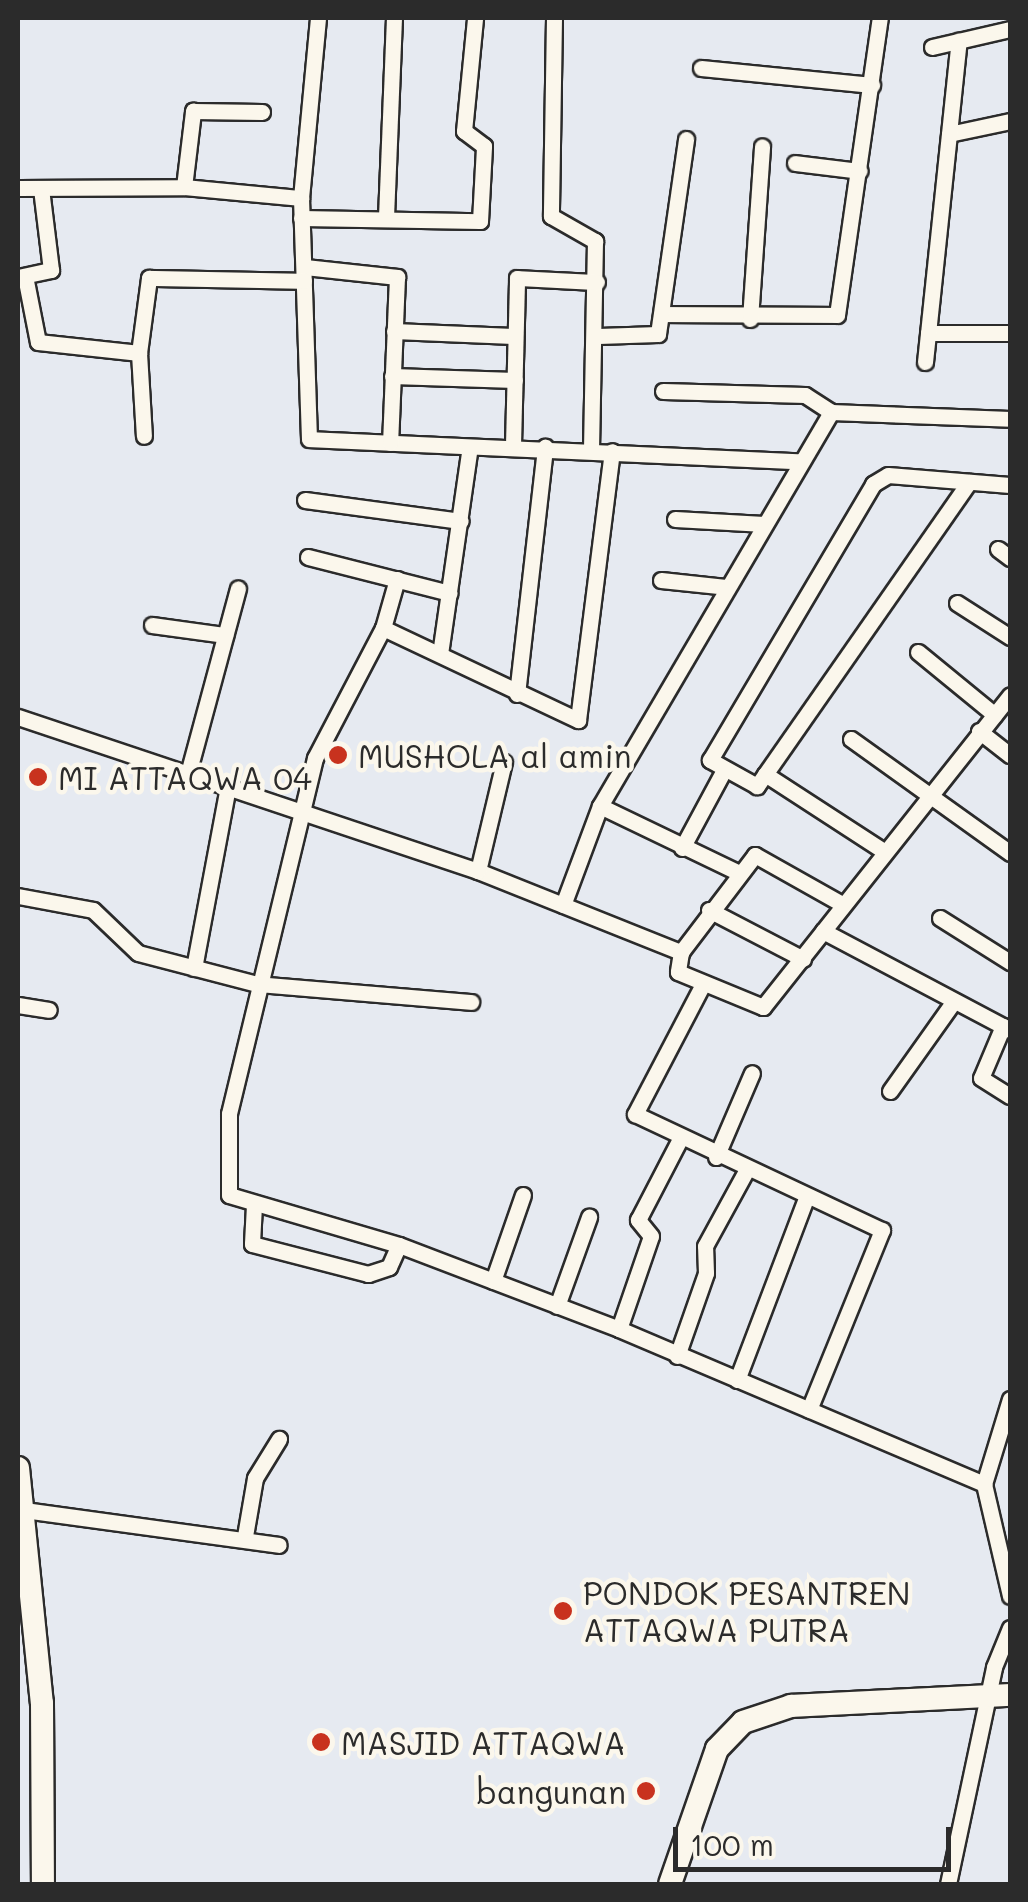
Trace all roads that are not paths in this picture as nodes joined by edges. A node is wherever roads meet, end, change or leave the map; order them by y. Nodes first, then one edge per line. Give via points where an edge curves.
1 (318, 18) edge
2 (394, 18) edge
3 (475, 18) edge
4 (554, 18) edge
5 (880, 18) edge
6 (1010, 29) edge
7 (960, 41) junction
8 (932, 47) dead end
9 (701, 68) dead end
10 (872, 85) junction
11 (262, 112) dead end
12 (1010, 121) edge
13 (949, 134) junction
14 (686, 138) dead end
15 (762, 146) dead end
16 (795, 163) dead end
17 (860, 170) junction
18 (184, 187) junction
19 (18, 188) edge
20 (42, 188) junction
21 (301, 198) junction
22 (386, 217) junction
23 (301, 218) junction
24 (304, 274) junction
25 (21, 277) edge
26 (597, 282) junction
27 (663, 314) junction
28 (750, 319) junction
29 (394, 331) junction
30 (928, 333) junction
31 (1010, 334) edge
32 (513, 336) junction
33 (598, 336) junction
34 (139, 353) junction
35 (925, 362) dead end
36 (392, 376) junction
37 (515, 380) junction
38 (663, 390) dead end
39 (831, 412) junction
40 (1010, 420) edge
41 (144, 436) dead end
42 (390, 443) junction
43 (513, 445) junction
44 (545, 447) junction
45 (470, 448) junction
46 (591, 449) junction
47 (612, 451) junction
48 (801, 462) junction
49 (970, 482) junction
50 (1010, 485) edge
51 (306, 500) dead end
52 (675, 519) dead end
53 (462, 521) junction
54 (764, 524) junction
55 (308, 557) dead end
56 (397, 579) junction
57 (660, 580) dead end
58 (726, 587) junction
59 (238, 588) dead end
60 (450, 593) junction
61 (957, 602) dead end
62 (152, 624) dead end
63 (383, 628) junction
64 (225, 636) junction
65 (1010, 637) edge
66 (918, 652) dead end
67 (440, 654) junction
68 (517, 694) junction
69 (1010, 695) edge
70 (995, 715) junction
71 (18, 718) edge
72 (979, 731) junction
73 (851, 739) dead end
74 (1010, 755) edge
75 (504, 762) dead end
76 (190, 770) junction
77 (724, 770) junction
78 (765, 774) junction
79 (228, 787) junction
80 (929, 794) junction
81 (600, 806) junction
82 (302, 810) junction
83 (682, 848) junction
84 (882, 850) junction
85 (1010, 853) edge
86 (478, 871) junction
87 (735, 871) junction
88 (18, 896) edge
89 (842, 904) junction
90 (562, 905) junction
91 (709, 910) junction
92 (940, 918) dead end
93 (824, 931) junction
94 (681, 952) junction
95 (803, 959) junction
96 (1010, 962) edge
97 (194, 968) junction
98 (256, 984) junction
99 (703, 984) junction
100 (954, 1001) junction
101 (471, 1002) dead end
102 (18, 1004) edge
103 (48, 1010) dead end
104 (1007, 1028) edge
105 (752, 1073) dead end
106 (890, 1091) dead end
107 (1010, 1096) edge
108 (680, 1139) junction
109 (716, 1157) junction
110 (745, 1173) junction
111 (523, 1195) dead end
112 (806, 1198) junction
113 (254, 1205) junction
114 (589, 1217) dead end
115 (399, 1245) junction
116 (493, 1281) junction
117 (557, 1306) junction
118 (619, 1330) junction
119 (678, 1356) junction
120 (737, 1380) junction
121 (1010, 1399) edge
122 (809, 1410) junction
123 (279, 1439) dead end
124 (18, 1468) edge
125 (984, 1484) junction
126 (24, 1510) junction
127 (245, 1536) junction
128 (279, 1545) dead end
129 (23, 1549) edge
130 (1010, 1596) edge
131 (1010, 1628) edge
132 (1000, 1695) edge
133 (43, 1884) edge
134 (670, 1884) edge
135 (948, 1884) edge

1 - 21 street
2 - 22 street
3 - 22 street via 464,131 484,146 482,219
4 - 26 street via 551,216 591,236
5 - 10 street
6 - 7 street
7 - 8 street
7 - 13 street
9 - 10 street
10 - 17 street
11 - 18 street via 194,111
12 - 13 street
13 - 30 street
14 - 27 street
15 - 28 street
16 - 17 street
17 - 28 street via 834,320
18 - 20 street
18 - 21 street
19 - 20 street
20 - 25 street via 52,270
21 - 23 street
22 - 23 street
23 - 24 street
24 - 29 street via 396,275
24 - 34 street via 150,278
24 - 42 street via 308,436
25 - 34 street via 38,342
26 - 32 street via 517,278
26 - 33 street
27 - 28 street
27 - 33 street via 646,339
29 - 32 street
29 - 36 street
30 - 31 street
30 - 35 street
32 - 37 street
33 - 46 street
34 - 41 street
36 - 37 street
36 - 42 street
37 - 43 street
38 - 39 street via 805,395
39 - 40 street
39 - 48 street
42 - 45 street
43 - 44 street
43 - 45 street
44 - 46 street
44 - 68 street
45 - 53 street
46 - 47 street
47 - 48 street
47 - 68 street via 578,720
48 - 54 street
49 - 50 street
49 - 77 street via 888,475 872,484 708,756
49 - 78 street
51 - 53 street
52 - 54 street
53 - 60 street
54 - 58 street
55 - 56 street
56 - 60 street
56 - 63 street
57 - 58 street
58 - 81 street
59 - 64 street
60 - 67 street
61 - 65 street
62 - 64 street
63 - 67 street
63 - 82 street via 328,728
64 - 76 street
66 - 70 street
67 - 68 street
69 - 70 street
70 - 72 street
71 - 76 street
72 - 74 street
72 - 80 street
73 - 80 street
75 - 86 street
76 - 79 street
77 - 78 street via 754,787
77 - 83 street
78 - 84 street
79 - 82 street
79 - 97 street
80 - 84 street
80 - 85 street
81 - 83 street
81 - 90 street
82 - 86 street
82 - 98 street
83 - 87 street
84 - 89 street
86 - 90 street
87 - 89 street via 763,853
87 - 91 street
88 - 97 street via 93,910 138,953
89 - 93 street
90 - 94 street
91 - 94 street
91 - 95 street
92 - 96 street
93 - 95 street
93 - 100 street
94 - 99 street via 678,972
95 - 99 street via 761,1008
97 - 98 street
98 - 101 street
98 - 113 street via 225,1166 229,1196
99 - 108 street via 634,1111
100 - 104 street
100 - 106 street
102 - 103 street
104 - 107 street via 981,1078
105 - 109 street
108 - 109 street
108 - 118 street via 638,1220 651,1236
109 - 110 street
110 - 112 street
110 - 119 street via 705,1246 706,1273
111 - 116 street
112 - 120 street
112 - 122 street via 882,1230
113 - 115 street
113 - 115 street via 252,1244 368,1274 390,1267
114 - 117 street
115 - 116 street
116 - 117 street
117 - 118 street
118 - 119 street
119 - 120 street
120 - 122 street
121 - 125 street
122 - 125 street
123 - 127 street via 255,1478
124 - 126 street
125 - 130 street
126 - 127 street
126 - 129 street
127 - 128 street
129 - 133 street via 42,1703
131 - 132 street
132 - 134 street via 790,1706 743,1722 717,1749
132 - 135 street

